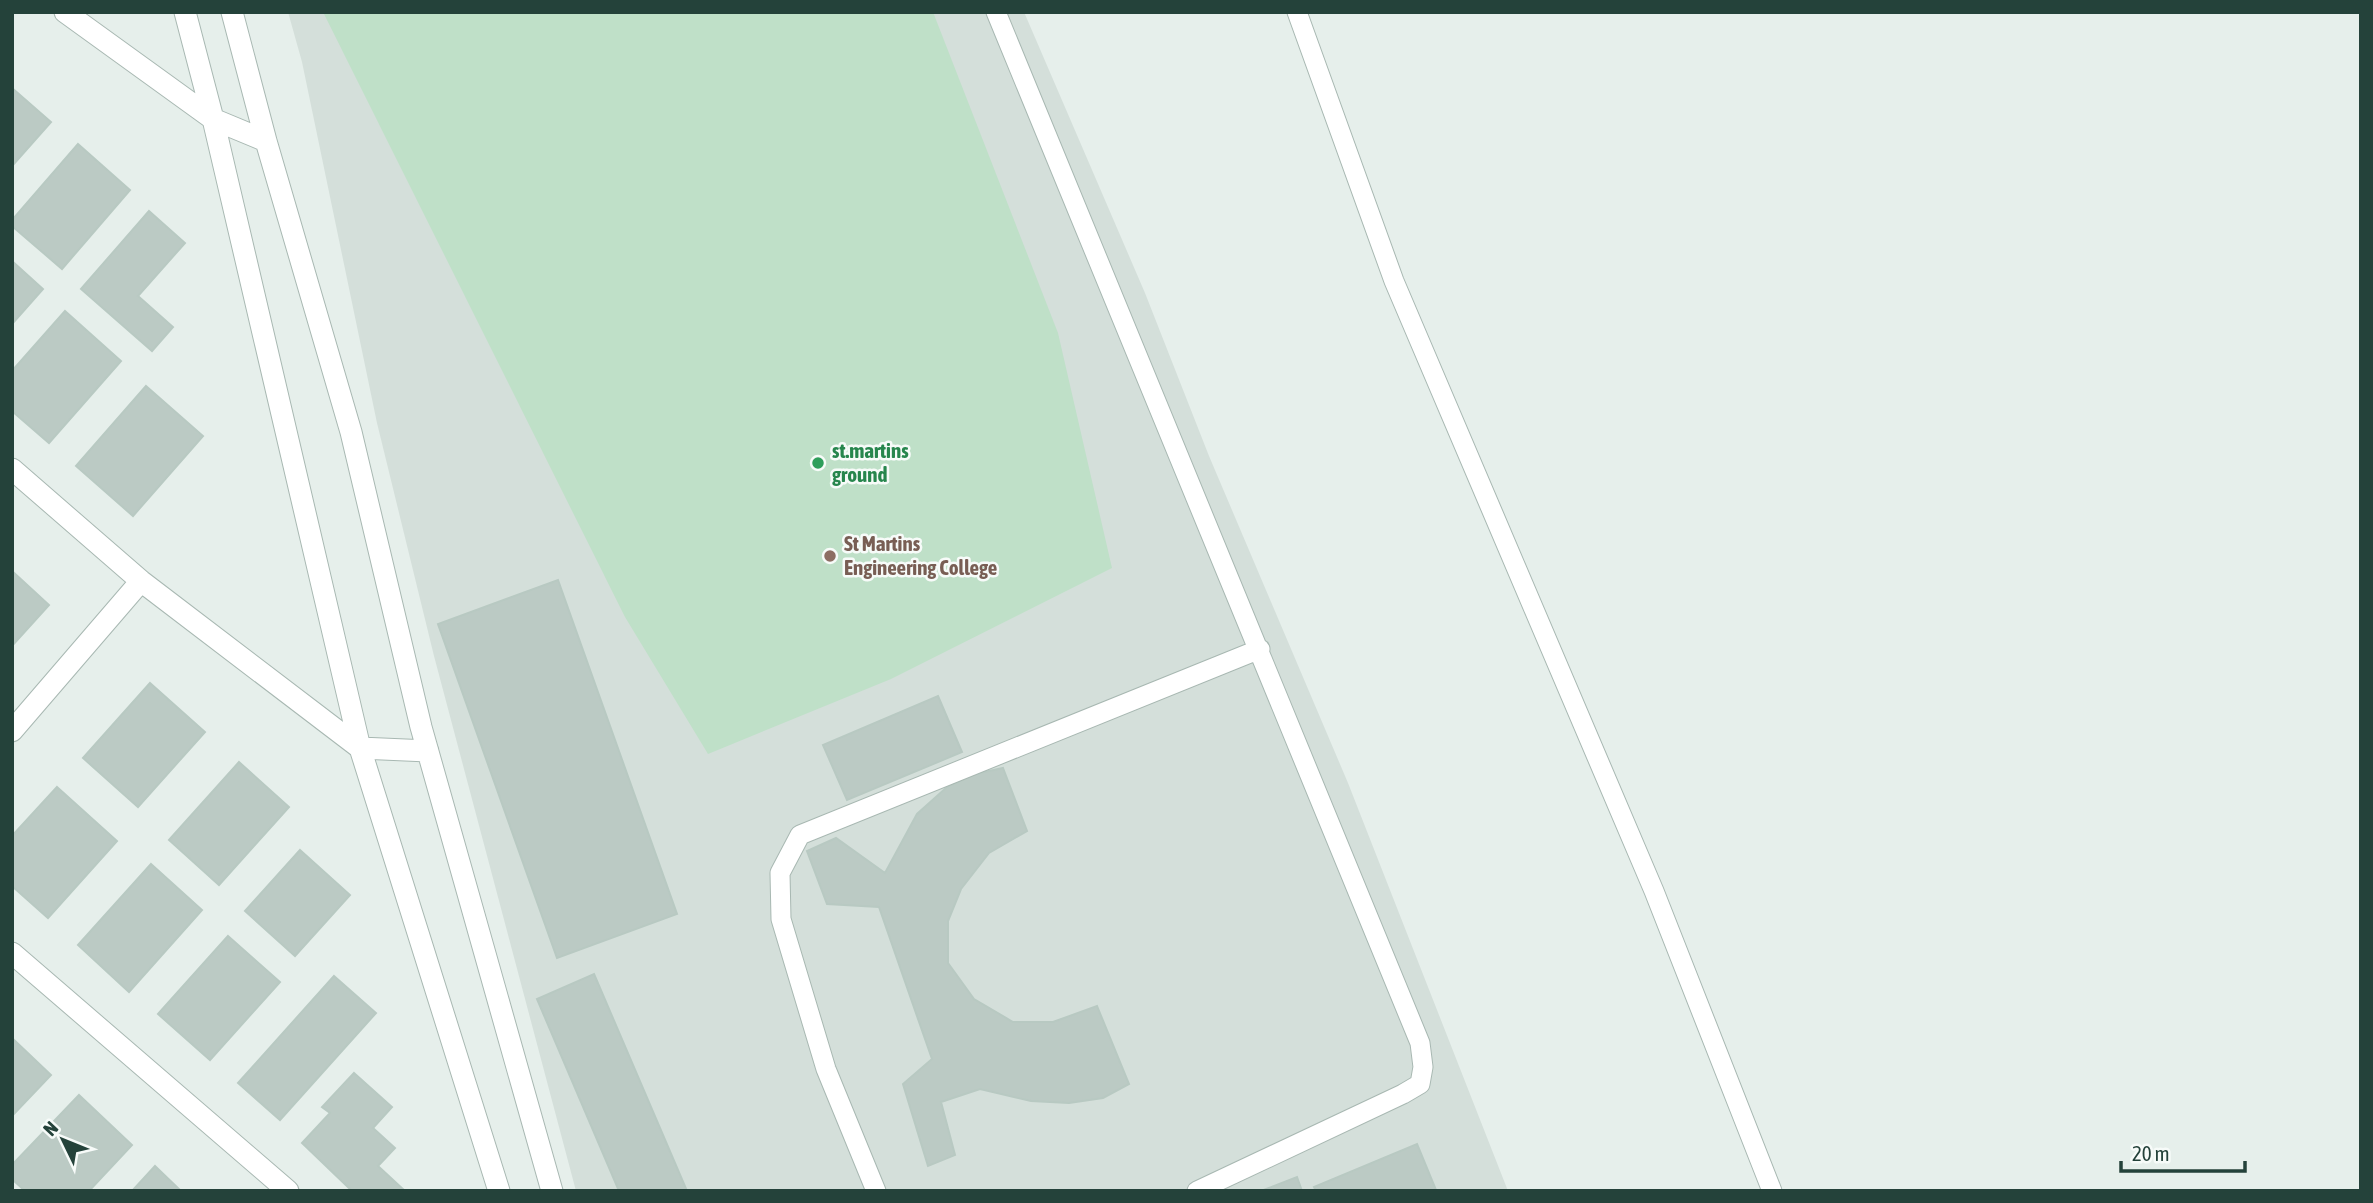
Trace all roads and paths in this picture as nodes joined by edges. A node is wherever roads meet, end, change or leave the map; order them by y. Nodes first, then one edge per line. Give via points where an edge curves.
1 (65, 12) edge
2 (185, 12) edge
3 (232, 12) edge
4 (996, 12) edge
5 (1297, 12) edge
6 (213, 119) junction
7 (266, 141) junction
8 (12, 469) edge
9 (141, 581) junction
10 (1260, 649) junction
11 (12, 731) edge
12 (360, 748) junction
13 (428, 751) junction
14 (12, 953) edge
15 (288, 1191) edge
16 (499, 1191) edge
17 (552, 1191) edge
18 (876, 1191) edge
19 (1197, 1191) edge
20 (1772, 1191) edge

1 - 6 street
2 - 6 street
3 - 7 street
4 - 10 lane
5 - 20 lane via 1394,281 1654,891
6 - 7 street
6 - 12 street
7 - 13 street via 351,432
8 - 9 street
9 - 11 street
9 - 12 street
10 - 18 lane via 800,835 780,873 781,919 826,1069
10 - 19 lane via 1420,1043 1423,1067 1420,1084 1403,1094
12 - 13 street
12 - 16 street
13 - 17 street
14 - 15 street

